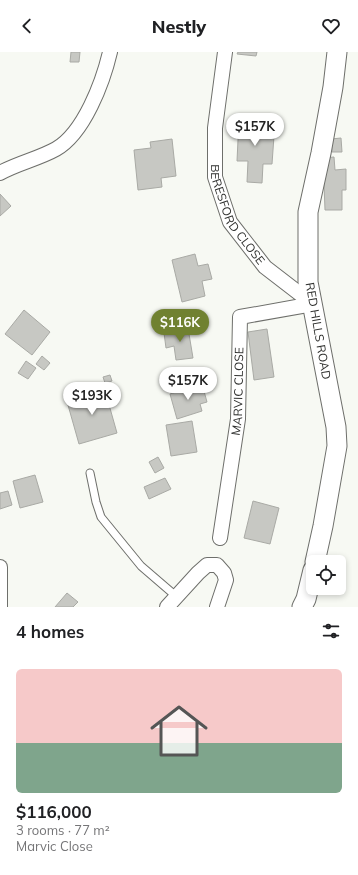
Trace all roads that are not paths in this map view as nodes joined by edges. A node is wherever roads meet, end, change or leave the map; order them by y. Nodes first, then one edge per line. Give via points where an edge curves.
1 (110, 52) edge
2 (225, 52) edge
3 (337, 52) edge
4 (0, 173) edge
5 (313, 304) junction
6 (90, 473) dead end
7 (220, 538) dead end
8 (317, 555) edge
9 (0, 567) edge
10 (307, 595) edge
11 (177, 597) junction
12 (0, 607) edge
13 (167, 607) edge
14 (217, 607) edge
15 (302, 607) edge

1 - 4 street via 105,73 91,105 73,136 57,148
2 - 5 street, BERESFORD CLOSE via 215,128 215,177 230,222 265,267
3 - 5 main road, RED HILLS ROAD via 333,87 308,212 308,282
5 - 7 street, MARVIC CLOSE via 240,317 238,419
5 - 8 main road, RED HILLS ROAD via 336,427 336,446
6 - 11 lane via 100,517 141,566
9 - 12 street
10 - 15 main road
11 - 13 street
11 - 14 street via 207,565 217,565 226,580

